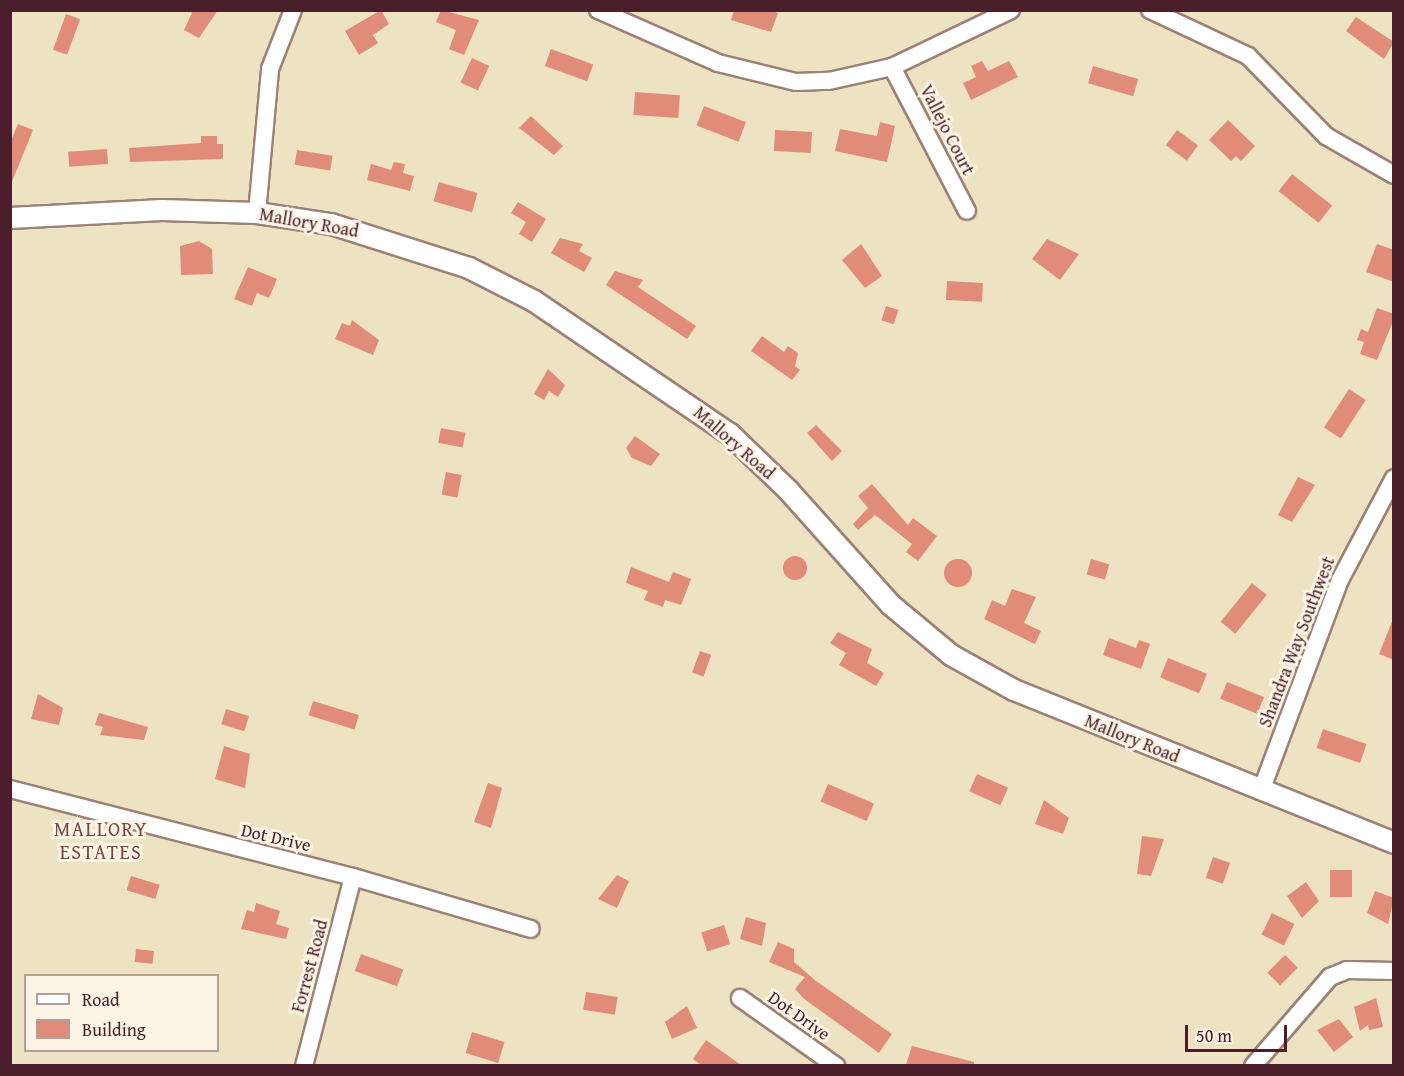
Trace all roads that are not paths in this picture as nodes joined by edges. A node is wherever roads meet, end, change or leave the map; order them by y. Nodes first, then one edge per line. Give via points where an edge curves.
1 (293, 10) edge
2 (598, 10) edge
3 (1011, 10) edge
4 (1150, 10) edge
5 (892, 67) junction
6 (1394, 175) edge
7 (967, 211) dead end
8 (257, 213) junction
9 (10, 218) edge
10 (1394, 478) edge
11 (10, 789) edge
12 (1261, 792) junction
13 (1394, 843) edge
14 (353, 877) junction
15 (531, 929) dead end
16 (1394, 971) edge
17 (740, 998) dead end
18 (304, 1065) edge
19 (836, 1065) edge
20 (1253, 1065) edge

1 - 8 street via 270,69
2 - 5 street via 760,77 829,81
3 - 5 street
4 - 6 street via 1248,56 1326,136
5 - 7 street, Vallejo Court
8 - 9 street, Mallory Road via 162,210
8 - 12 street, Mallory Road via 401,242 534,301 730,434 789,491 891,605 951,655 1014,690
10 - 12 street, Shandra Way Southwest via 1340,580
11 - 14 street, Dot Drive
12 - 13 street, Mallory Road
14 - 15 street, Dot Drive
14 - 18 street, Forrest Road
16 - 20 street via 1347,970 1330,977
17 - 19 street, Dot Drive

